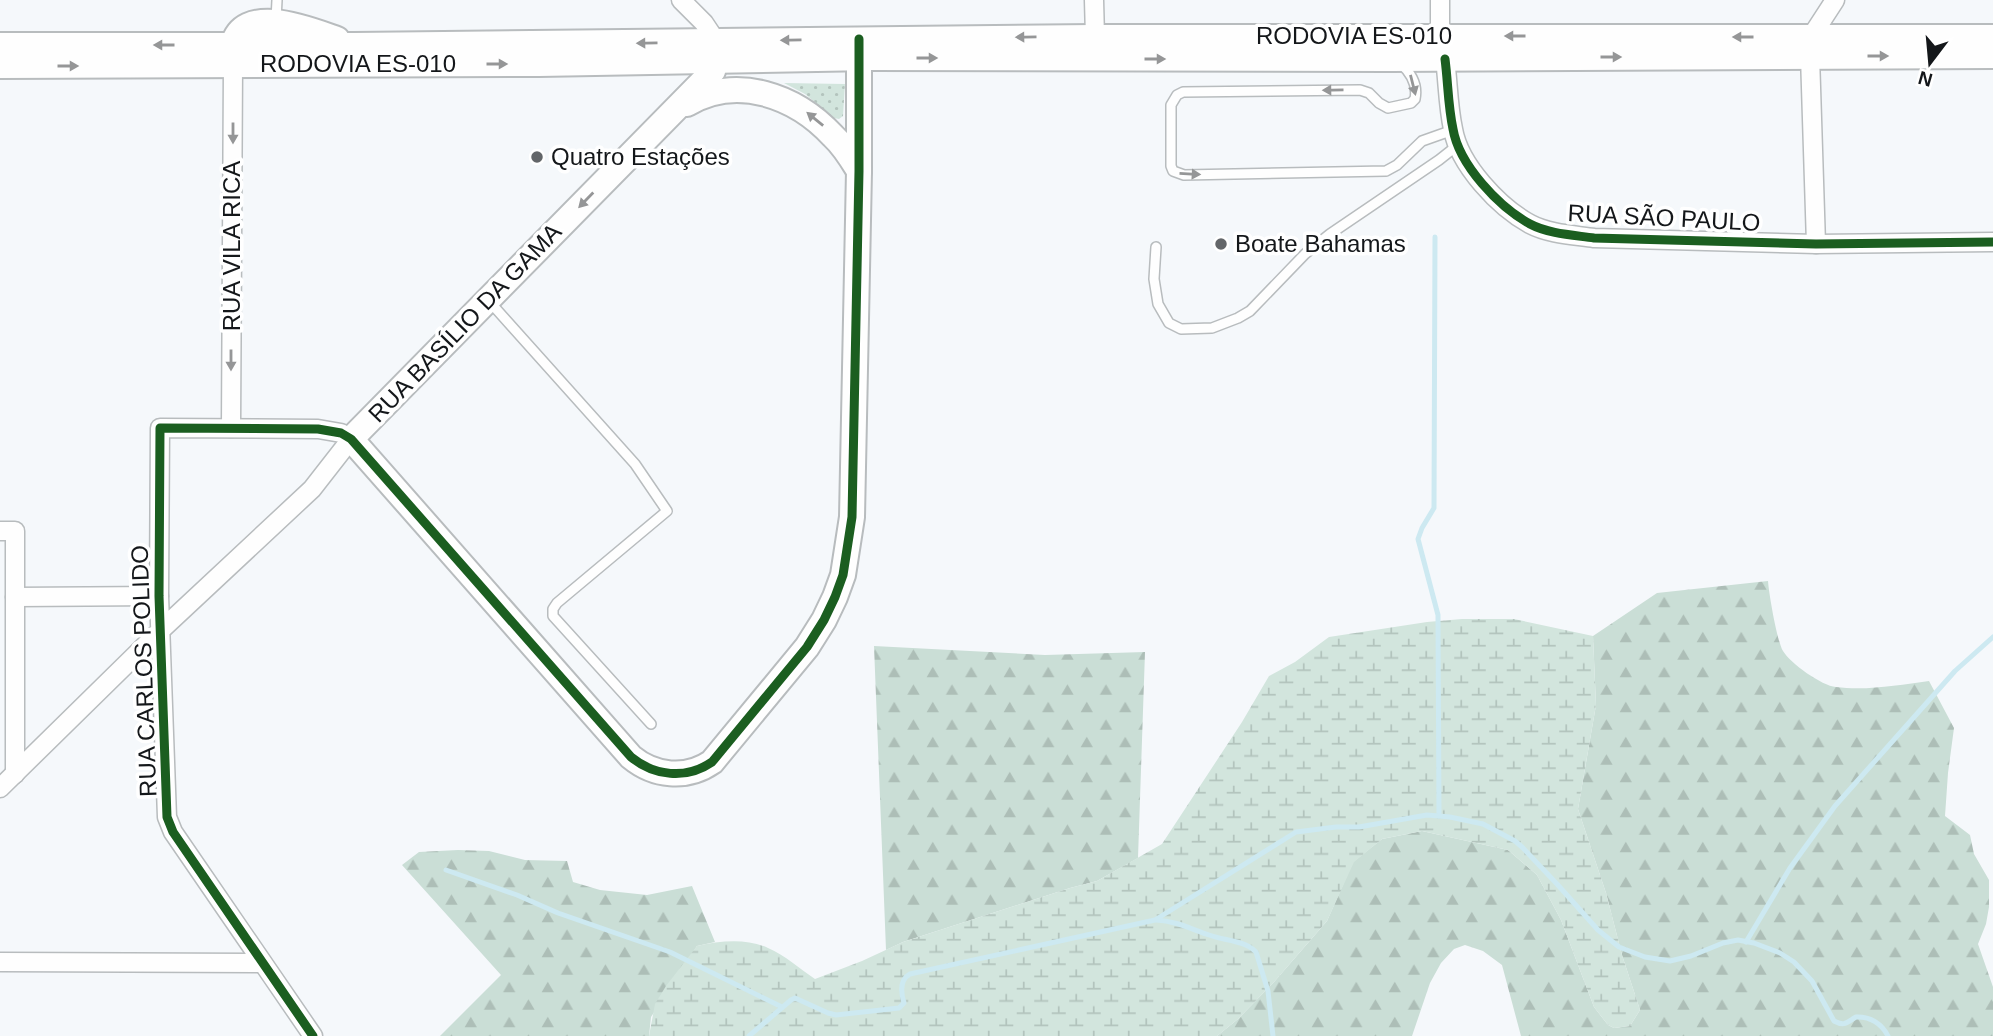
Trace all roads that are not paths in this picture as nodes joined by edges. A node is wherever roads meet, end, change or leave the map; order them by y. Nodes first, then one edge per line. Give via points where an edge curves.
1 (681, 0) edge
2 (1094, 0) edge
3 (1440, 0) edge
4 (1835, 0) edge
5 (277, 11) edge
6 (1095, 37) junction
7 (1993, 37) edge
8 (0, 45) edge
9 (354, 45) junction
10 (1810, 46) junction
11 (1443, 47) junction
12 (859, 48) junction
13 (716, 51) junction
14 (233, 55) junction
15 (1993, 56) edge
16 (1391, 59) junction
17 (0, 66) edge
18 (675, 110) junction
19 (1455, 138) junction
20 (859, 171) junction
21 (1993, 242) edge
22 (1816, 244) junction
23 (1156, 247) dead end
24 (488, 300) junction
25 (231, 428) junction
26 (351, 439) junction
27 (8, 531) edge
28 (159, 596) junction
29 (15, 597) junction
30 (161, 629) junction
31 (8, 671) edge
32 (651, 724) dead end
33 (15, 774) junction
34 (0, 788) edge
35 (0, 962) edge
36 (262, 963) junction
37 (313, 1036) edge

1 - 13 street via 704,23
2 - 6 street
3 - 11 street, RUA SÃO PAULO
4 - 10 street
5 - 9 main road via 300,26
5 - 14 main road via 234,37
6 - 11 main road, RODOVIA ES-010
6 -> 12 main road, RODOVIA ES-010
7 - 10 main road, RODOVIA ES-010
14 -> 8 main road, RODOVIA ES-010
13 -> 9 main road, RODOVIA ES-010
9 - 14 main road, RODOVIA ES-010
10 - 11 main road, RODOVIA ES-010
10 -> 15 main road, RODOVIA ES-010
10 - 22 street
11 - 16 main road, RODOVIA ES-010
11 - 19 street, RUA SÃO PAULO
12 - 13 main road, RODOVIA ES-010
12 -> 16 main road, RODOVIA ES-010
12 - 20 main road
14 -> 13 main road, RODOVIA ES-010
13 - 18 main road, RUA BASÍLIO DA GAMA via 713,71
17 -> 14 main road, RODOVIA ES-010
14 -> 25 street, RUA VILA RICA
16 -> 19 lane via 1412,77 1416,93 1411,103 1388,108 1360,90 1177,95 1171,105 1173,171 1184,175 1386,171 1422,141
20 -> 18 main road via 820,123 777,97 737,90 718,92
18 -> 24 main road, RUA BASÍLIO DA GAMA
19 - 22 street, RUA SÃO PAULO via 1477,178 1510,211 1532,225 1559,233
19 - 23 lane via 1439,160 1305,254 1250,311 1212,328 1181,329 1169,323 1158,304
20 - 26 main road via 852,516 843,575 807,647 702,769 666,774 631,757
21 - 22 street, RUA SÃO PAULO
24 - 26 main road, RUA BASÍLIO DA GAMA
24 - 32 lane via 635,464 667,511 553,609 553,616
25 - 26 street via 318,429
25 - 28 street, RUA CARLOS POLIDO via 160,428
26 - 30 street, RUA BASÍLIO DA GAMA via 312,489
27 - 29 street
28 - 29 street
28 - 30 street, RUA CARLOS POLIDO
29 - 31 street
30 - 33 street, RUA BASÍLIO DA GAMA
30 - 36 street, RUA CARLOS POLIDO via 167,817
31 - 33 street
33 - 34 street, RUA BASÍLIO DA GAMA
35 - 36 street
36 - 37 street, RUA CARLOS POLIDO

